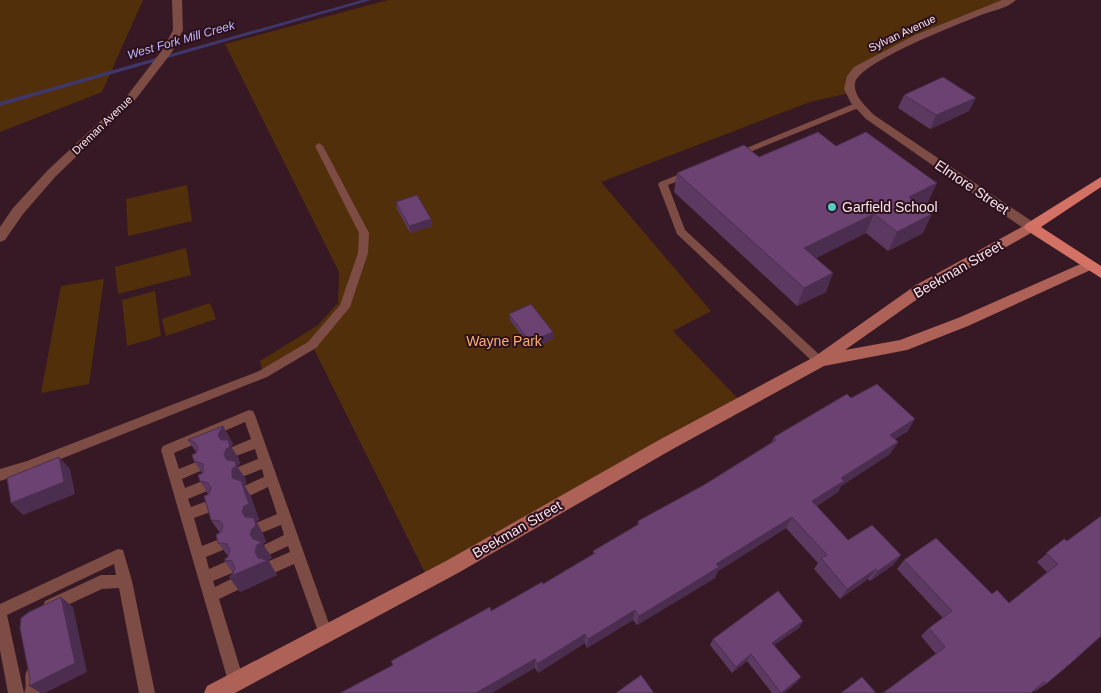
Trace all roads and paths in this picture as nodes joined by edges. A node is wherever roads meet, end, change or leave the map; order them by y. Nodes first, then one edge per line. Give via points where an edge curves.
1 (177, 0) edge
2 (1011, 0) edge
3 (850, 93) joint
4 (858, 105) junction
5 (319, 146) dead end
6 (723, 160) edge
7 (698, 170) edge
8 (1101, 181) edge
9 (1031, 227) junction
10 (0, 237) edge
11 (1097, 265) edge
12 (819, 361) junction
13 (258, 442) junction
14 (236, 451) dead end
15 (266, 462) junction
16 (201, 465) edge
17 (242, 472) dead end
18 (0, 475) edge
19 (175, 476) junction
20 (271, 480) junction
21 (207, 485) edge
22 (249, 490) dead end
23 (180, 496) junction
24 (213, 505) edge
25 (186, 515) junction
26 (284, 517) junction
27 (261, 527) dead end
28 (292, 538) junction
29 (225, 543) edge
30 (269, 549) dead end
31 (198, 554) junction
32 (298, 555) junction
33 (232, 566) edge
34 (274, 566) dead end
35 (205, 578) junction
36 (125, 581) junction
37 (237, 583) edge
38 (210, 596) junction
39 (39, 611) edge
40 (0, 612) edge
41 (326, 635) junction
42 (30, 663) edge
43 (236, 681) junction
44 (16, 693) edge
45 (32, 693) edge
46 (147, 693) edge
47 (214, 693) edge

1 - 10 street, Dreman Avenue via 178,30 168,50 131,98 52,173
2 - 3 street, Sylvan Avenue via 919,37 858,69 849,82
3 - 4 street, Elmore Street
4 - 6 lane
4 - 9 street, Elmore Street via 870,117
5 - 18 lane via 364,233 363,253 345,307 312,345 263,374
7 - 12 lane via 663,184 682,232
8 - 9 main road, Beekman Street
9 - 11 main road, Elmore Street
9 - 12 main road, Beekman Street via 921,289
11 - 12 main road, Beekman Street via 902,346
12 - 41 main road, Beekman Street
13 - 14 lane
13 - 15 lane
13 - 19 lane via 249,415 167,450
15 - 17 lane
15 - 20 lane
16 - 19 lane
19 - 23 lane
20 - 22 lane
20 - 26 lane
21 - 23 lane
23 - 25 lane
24 - 25 lane
25 - 31 lane
26 - 27 lane
26 - 28 lane
28 - 30 lane
28 - 32 lane
29 - 31 lane
31 - 35 lane
32 - 34 lane
32 - 41 lane
33 - 35 lane
35 - 38 lane
36 - 39 lane via 101,582
36 - 40 lane via 118,555
36 - 46 lane
37 - 38 lane
38 - 43 lane
40 - 44 lane
41 - 43 main road, Beekman Street
42 - 45 lane
43 - 47 main road, Beekman Street

